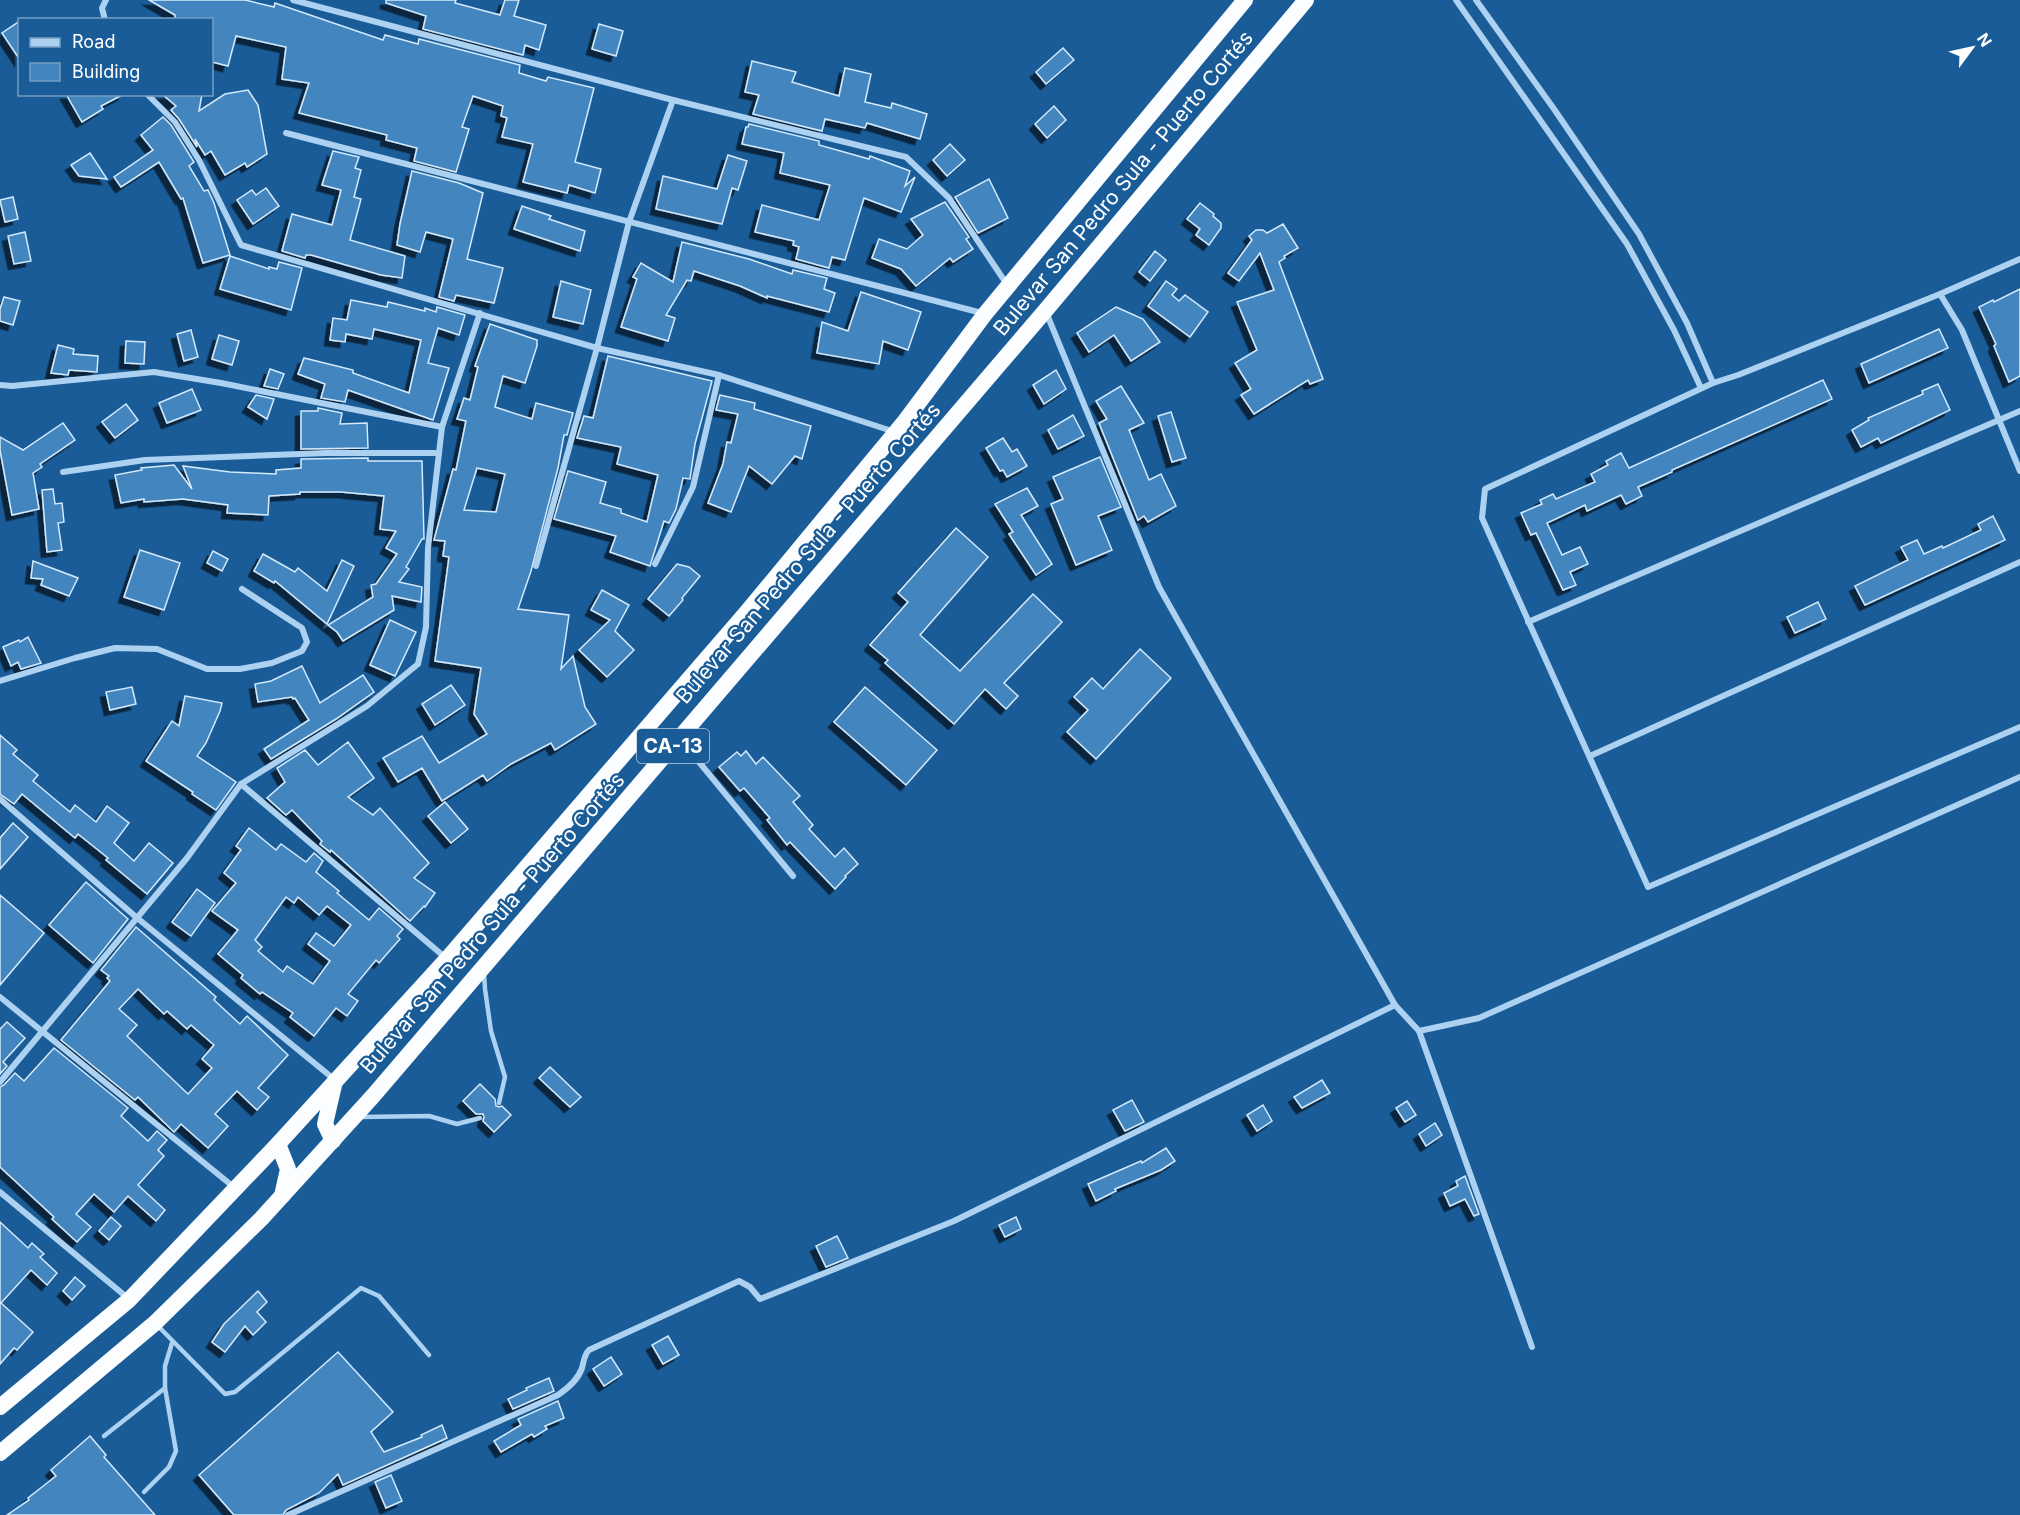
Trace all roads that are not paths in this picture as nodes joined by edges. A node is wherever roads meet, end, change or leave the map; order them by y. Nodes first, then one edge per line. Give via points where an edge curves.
1 (106, 0) edge
2 (293, 0) edge
3 (1245, 0) edge
4 (1306, 0) edge
5 (1456, 0) edge
6 (1476, 0) edge
7 (104, 18) edge
8 (149, 96) edge
9 (673, 100) junction
10 (286, 133) dead end
11 (629, 222) junction
12 (2020, 259) edge
13 (1008, 286) junction
14 (1940, 294) junction
15 (1045, 310) junction
16 (480, 313) junction
17 (985, 314) junction
18 (597, 348) junction
19 (719, 375) junction
20 (1713, 383) junction
21 (0, 385) edge
22 (1701, 388) junction
23 (2020, 411) edge
24 (1999, 421) junction
25 (442, 428) junction
26 (895, 432) junction
27 (439, 453) junction
28 (2020, 471) edge
29 (63, 472) dead end
30 (2020, 562) edge
31 (655, 564) dead end
32 (536, 566) dead end
33 (242, 589) dead end
34 (1528, 622) junction
35 (0, 681) edge
36 (2020, 727) edge
37 (679, 738) junction
38 (1590, 756) junction
39 (2020, 777) edge
40 (241, 784) junction
41 (0, 799) edge
42 (793, 876) dead end
43 (136, 917) junction
44 (447, 959) junction
45 (484, 966) junction
46 (0, 997) edge
47 (1395, 1005) junction
48 (41, 1031) junction
49 (1419, 1031) junction
50 (335, 1080) junction
51 (0, 1082) edge
52 (499, 1103) dead end
53 (354, 1117) junction
54 (480, 1118) dead end
55 (333, 1141) junction
56 (278, 1144) junction
57 (236, 1189) junction
58 (0, 1192) edge
59 (282, 1197) junction
60 (129, 1299) junction
61 (155, 1323) junction
62 (172, 1342) junction
63 (1532, 1347) dead end
64 (429, 1355) dead end
65 (165, 1388) junction
66 (0, 1407) edge
67 (104, 1436) dead end
68 (0, 1453) edge
69 (144, 1492) dead end
70 (288, 1515) edge

1 - 7 street via 102,8
2 - 9 street
3 - 13 highway, Bulevar San Pedro Sula - Puerto Cortés / CA-13
4 - 15 highway, Bulevar San Pedro Sula - Puerto Cortés / CA-13
5 - 22 street via 1627,244
6 - 20 street via 1639,234 1687,323
8 - 16 street via 175,122 199,160 241,245
9 - 11 street
9 - 13 street via 906,157 949,198
10 - 11 street
11 - 17 street
11 - 18 street
12 - 14 street
13 - 17 highway, Bulevar San Pedro Sula - Puerto Cortés / CA-13
14 - 20 street
14 - 24 street via 1962,330
15 - 37 highway, Bulevar San Pedro Sula - Puerto Cortés / CA-13
15 - 47 street via 1159,587
16 - 18 street
16 - 25 street
17 - 26 highway, Bulevar San Pedro Sula - Puerto Cortés / CA-13
18 - 19 street
18 - 32 street
19 - 26 street
19 - 31 street via 693,487
20 - 22 street
21 - 25 street via 154,372
22 - 34 street via 1485,489 1482,518
23 - 24 street
24 - 28 street
24 - 34 street
25 - 27 street
26 - 44 highway, Bulevar San Pedro Sula - Puerto Cortés / CA-13 via 746,613
27 - 29 street via 145,460
27 - 40 street via 428,548 426,627 418,664 367,706
30 - 38 street
33 - 35 street via 302,628 307,642 302,651 272,663 240,669 207,669 157,649 115,648
34 - 38 street
36 - 38 street via 1648,887
37 - 42 street
37 - 45 highway, Bulevar San Pedro Sula - Puerto Cortés / CA-13
39 - 49 street via 1479,1018
40 - 43 street via 187,858
40 - 44 street
41 - 43 street
43 - 48 street
43 - 50 street
44 - 50 highway, Bulevar San Pedro Sula - Puerto Cortés / CA-13
45 - 52 lane via 491,1031 505,1077
45 - 53 highway, Bulevar San Pedro Sula - Puerto Cortés / CA-13
46 - 48 street
47 - 49 street
47 - 70 street via 954,1221 760,1299 739,1281 589,1350 577,1378 558,1395
48 - 51 street
48 - 57 street
49 - 63 street
50 - 55 highway via 325,1124
50 - 56 highway, Bulevar San Pedro Sula - Puerto Cortés / CA-13
53 - 54 lane via 429,1116 457,1124
53 - 55 highway, Bulevar San Pedro Sula - Puerto Cortés / CA-13
55 - 59 highway, Bulevar San Pedro Sula - Puerto Cortés / CA-13
56 - 57 highway, Bulevar San Pedro Sula - Puerto Cortés / CA-13
56 - 59 highway via 288,1169
57 - 60 highway, Bulevar San Pedro Sula - Puerto Cortés / CA-13
58 - 60 street
59 - 61 highway, Bulevar San Pedro Sula - Puerto Cortés / CA-13
60 - 66 highway, Bulevar San Pedro Sula - Puerto Cortés / CA-13
61 - 62 lane
61 - 68 highway, Bulevar San Pedro Sula - Puerto Cortés / CA-13
62 - 64 lane via 225,1394 235,1392 361,1288 379,1296
62 - 65 lane via 165,1366
65 - 67 lane
65 - 69 lane via 176,1451 169,1467

